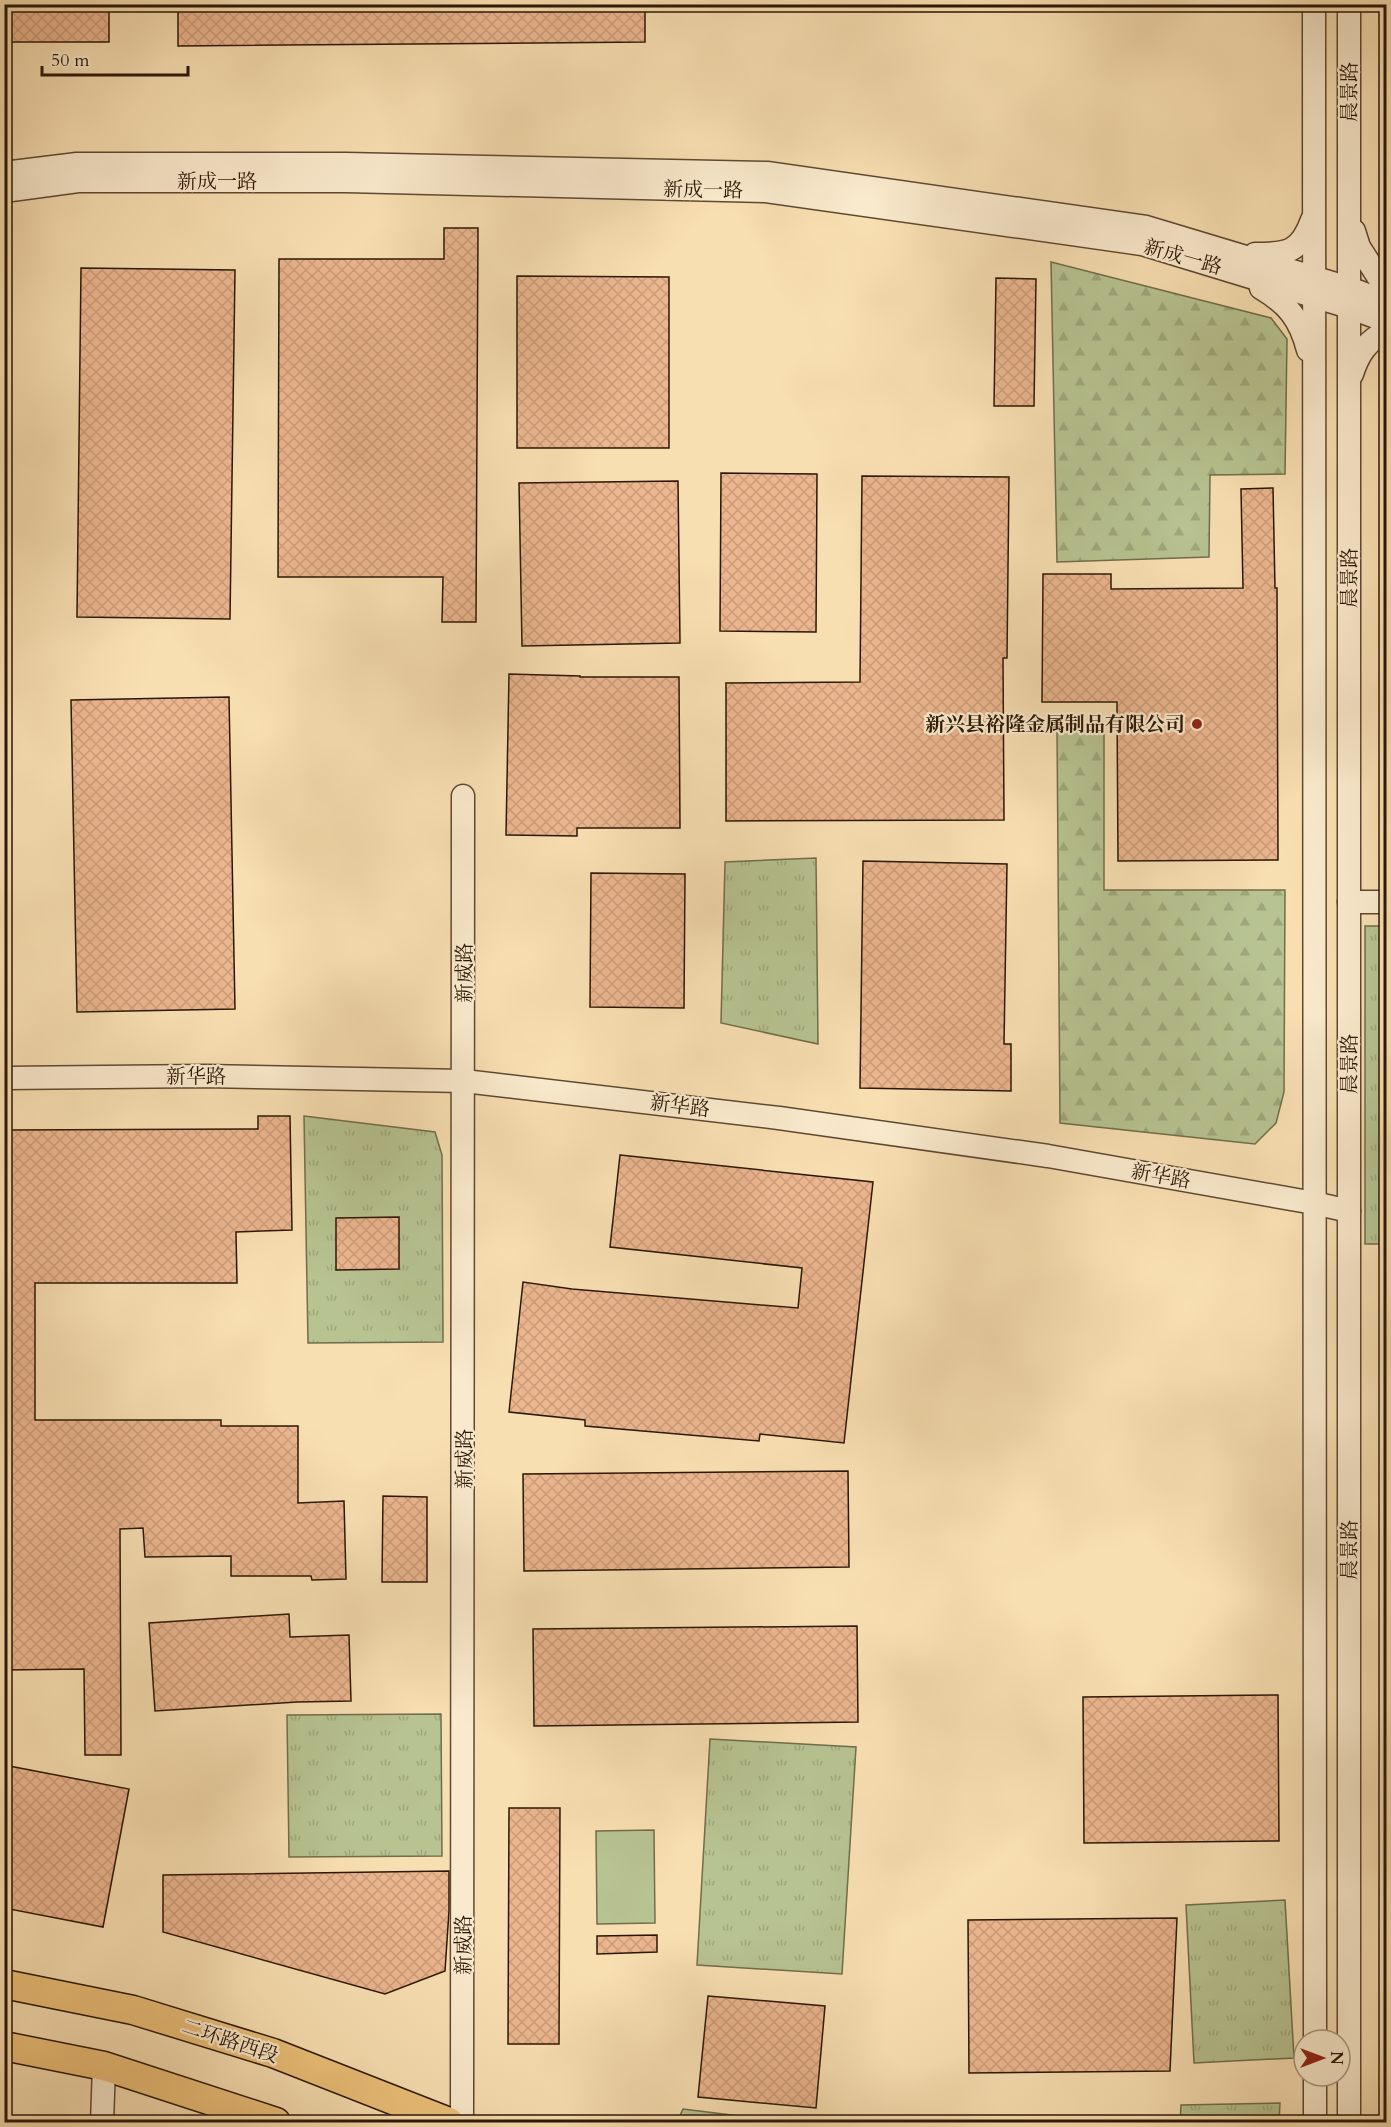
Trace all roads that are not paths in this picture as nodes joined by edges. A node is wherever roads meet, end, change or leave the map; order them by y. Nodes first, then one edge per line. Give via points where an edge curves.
1 (1314, 4) edge
2 (1349, 4) edge
3 (4, 173) edge
4 (4, 191) edge
5 (1349, 208) junction
6 (1314, 216) junction
7 (1236, 263) junction
8 (1314, 287) junction
9 (1386, 289) edge
10 (1349, 297) junction
11 (1386, 302) edge
12 (1386, 321) edge
13 (1386, 332) edge
14 (1314, 373) junction
15 (1349, 384) junction
16 (463, 796) dead end
17 (1349, 902) junction
18 (1386, 902) edge
19 (4, 1078) edge
20 (464, 1081) junction
21 (1314, 1203) junction
22 (1349, 1211) junction
23 (4, 1984) edge
24 (1315, 2028) edge
25 (4, 2046) edge
26 (104, 2066) junction
27 (1315, 2088) edge
28 (102, 2122) edge
29 (276, 2122) edge
30 (448, 2122) edge
31 (462, 2122) edge
32 (1315, 2122) edge
33 (1349, 2122) edge

1 - 6 street, 晨景路
2 - 5 street, 晨景路
3 - 7 street, 新成一路 via 76,164 346,164 767,173 1146,226
4 - 7 street, 新成一路 via 78,181 346,181 766,191 1142,244
5 - 9 street via 1359,247
5 - 10 street, 晨景路
6 - 7 street via 1297,247
6 - 8 street, 晨景路
7 - 8 street, 新成一路
7 - 14 street via 1291,312 1305,337
8 - 10 street, 新成一路
8 - 14 street, 晨景路
10 - 11 street, 新成一路
10 - 12 street, 新成一路
10 - 15 street, 晨景路
13 - 15 street via 1368,343 1357,359
14 - 21 street, 晨景路
15 - 17 street, 晨景路
16 - 20 street, 新威路
17 - 18 street
17 - 22 street, 晨景路
19 - 20 street, 新华路 via 205,1076
20 - 21 street, 新华路 via 779,1118 1048,1156
20 - 31 street, 新威路
21 - 22 street, 新华路
21 - 24 street, 晨景路
22 - 33 street, 晨景路
23 - 30 main road, 二环路西段 via 133,2010 251,2046
25 - 26 main road
26 - 28 street
26 - 29 main road
27 - 32 street

